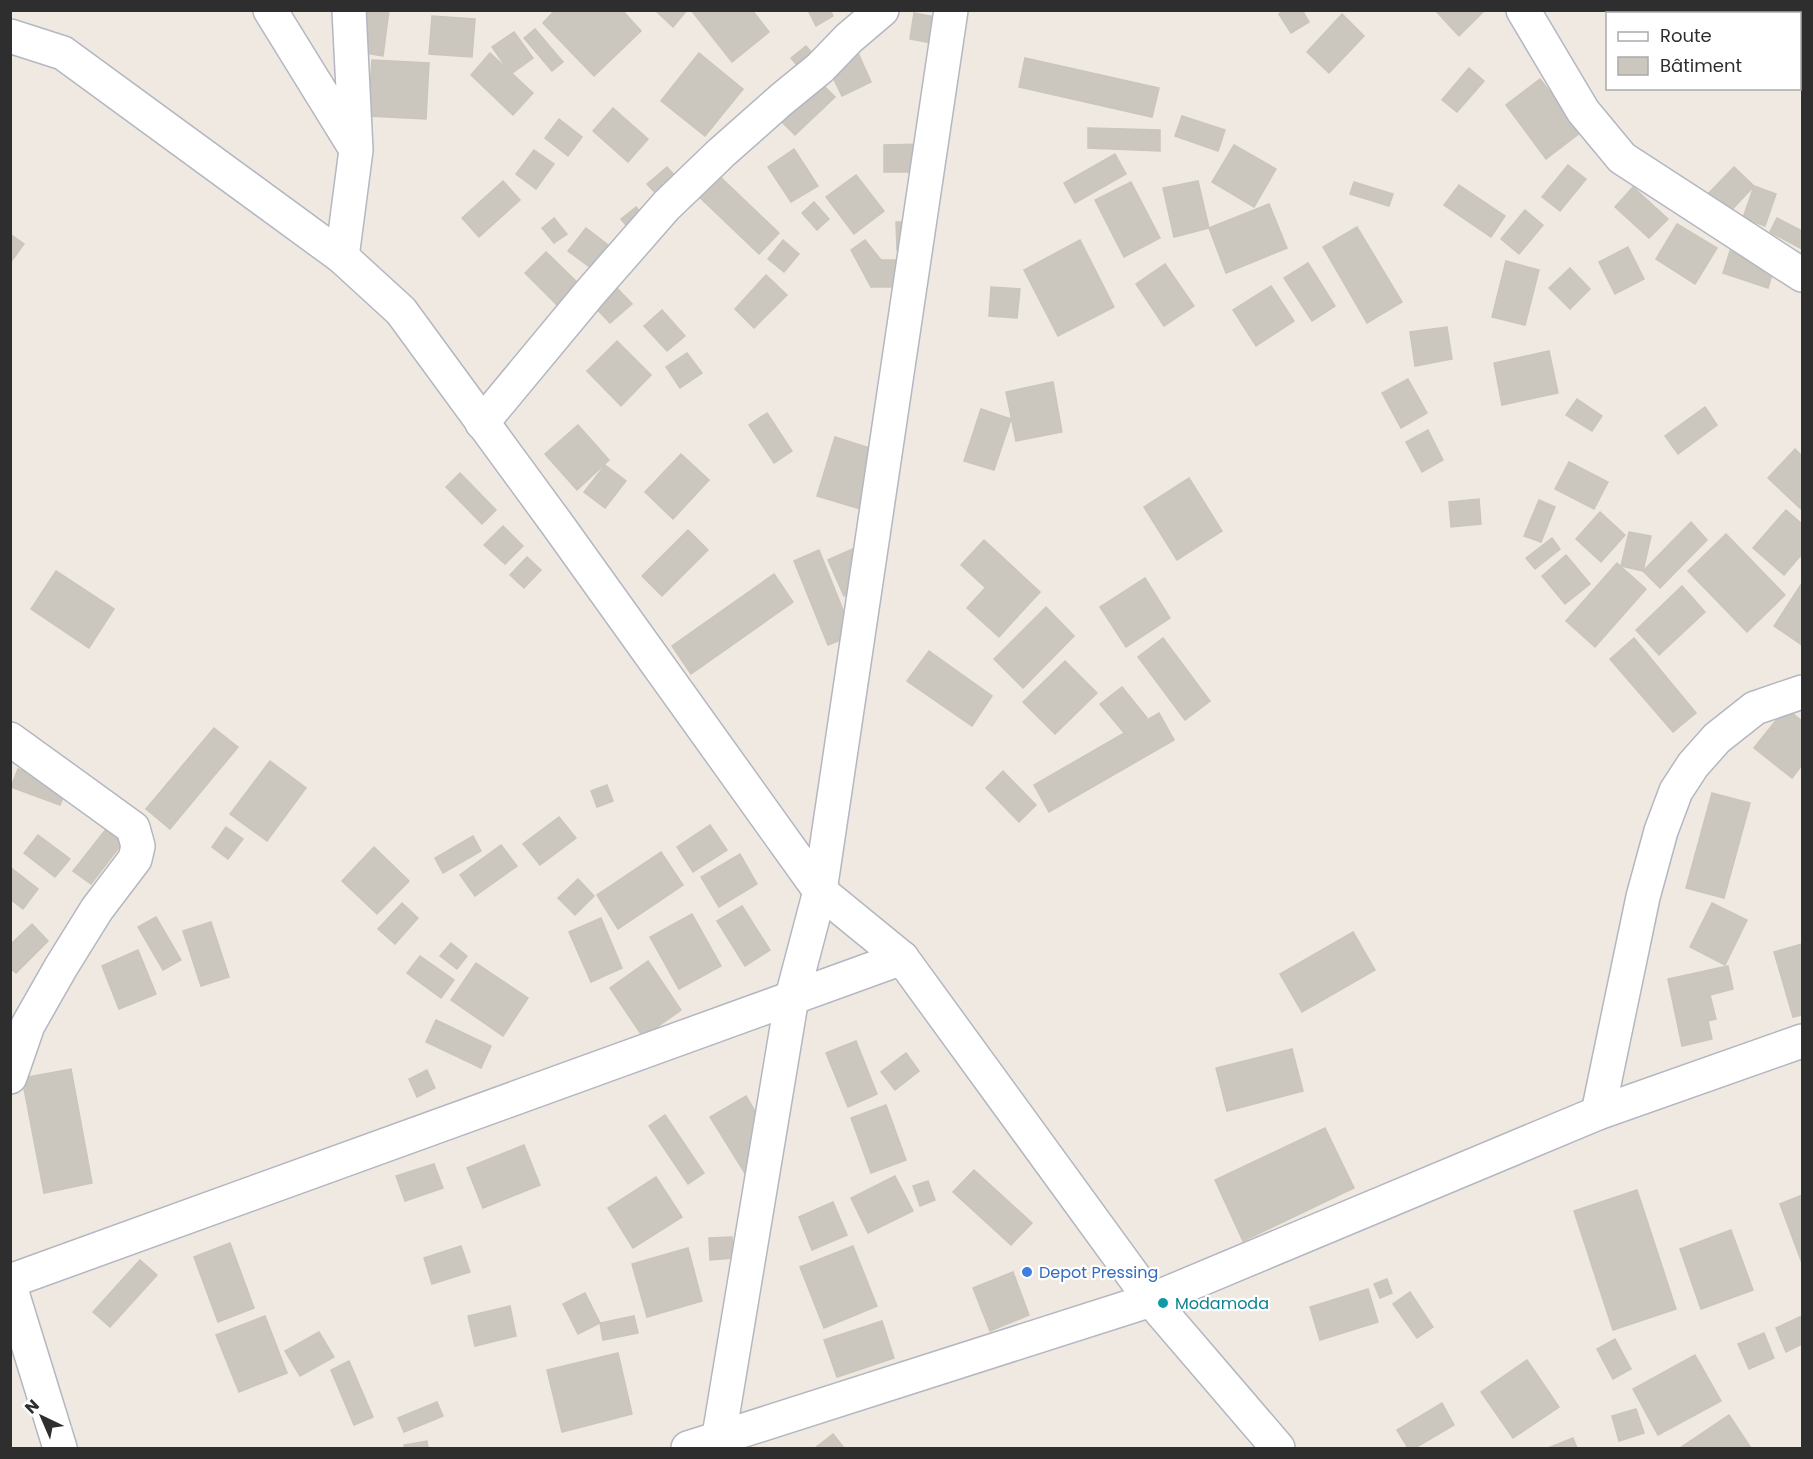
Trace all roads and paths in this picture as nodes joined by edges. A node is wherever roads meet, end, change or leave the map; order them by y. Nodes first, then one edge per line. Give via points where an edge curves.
1 (270, 10) edge
2 (349, 10) edge
3 (882, 10) edge
4 (951, 10) edge
5 (1522, 10) edge
6 (10, 36) edge
7 (356, 150) junction
8 (342, 257) junction
9 (1803, 275) edge
10 (482, 423) junction
11 (1803, 692) edge
12 (10, 739) edge
13 (820, 891) junction
14 (902, 958) junction
15 (792, 997) junction
16 (1803, 1041) edge
17 (10, 1077) edge
18 (1598, 1113) junction
19 (10, 1281) edge
20 (10, 1286) edge
21 (1151, 1300) junction
22 (707, 1445) edge
23 (60, 1449) edge
24 (1278, 1449) edge

1 - 7 street
2 - 7 street
3 - 10 street via 666,206
4 - 13 street
5 - 9 street via 1583,111 1622,158
6 - 8 street via 63,53
7 - 8 street
8 - 10 street via 401,311
10 - 13 street
11 - 18 street via 1755,708 1717,738 1677,791 1661,831 1643,897
12 - 17 street via 133,828 138,846 135,859 61,966 28,1026
13 - 14 street
13 - 15 street
14 - 15 street
14 - 21 street
15 - 19 street
15 - 22 street
16 - 18 street
18 - 21 street
20 - 23 street
21 - 22 street
21 - 24 street

